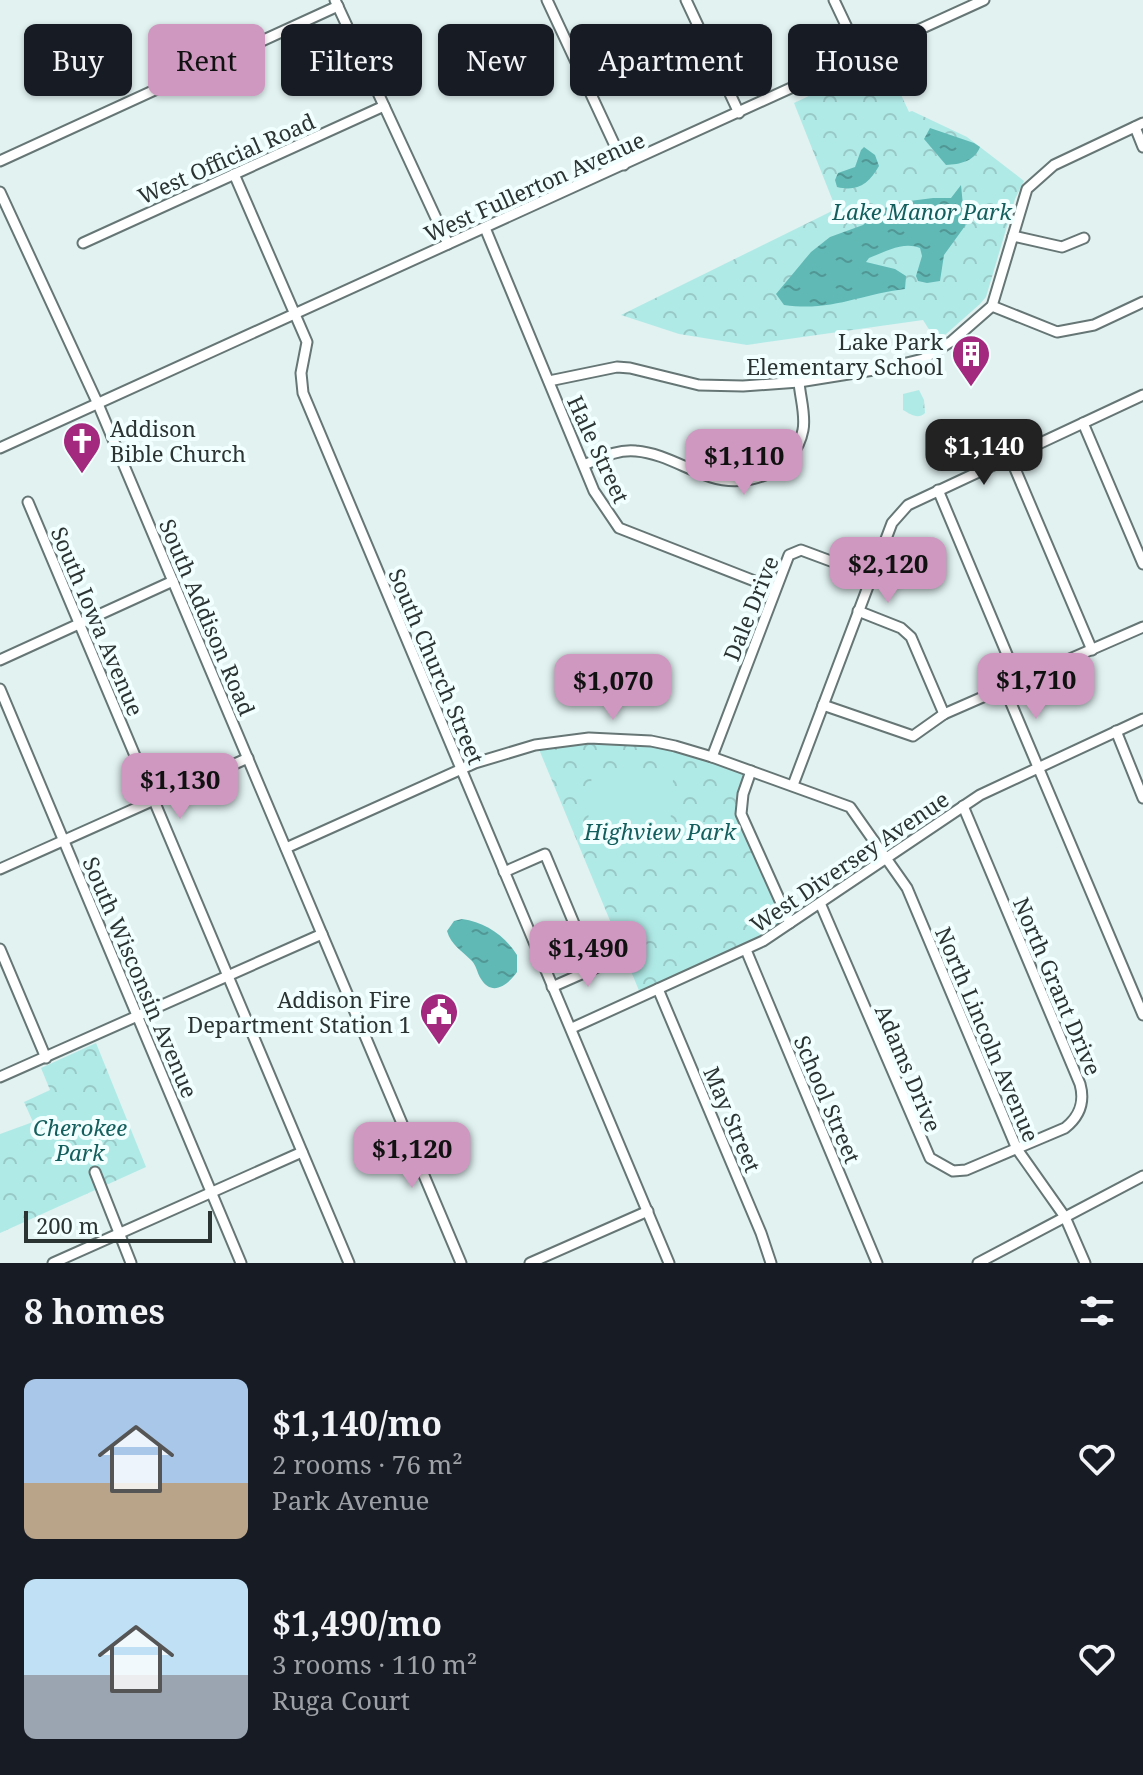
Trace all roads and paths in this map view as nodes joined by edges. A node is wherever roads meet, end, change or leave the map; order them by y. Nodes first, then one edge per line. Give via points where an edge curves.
1 (547, 0) edge
2 (686, 0) edge
3 (834, 0) edge
4 (984, 0) edge
5 (337, 3) edge
6 (845, 24) edge
7 (927, 26) edge
8 (788, 91) edge
9 (384, 106) junction
10 (739, 113) junction
11 (1139, 125) edge
12 (1143, 147) edge
13 (0, 161) edge
14 (624, 165) junction
15 (234, 174) junction
16 (0, 192) edge
17 (485, 228) junction
18 (1013, 236) junction
19 (1084, 238) dead end
20 (83, 243) dead end
21 (448, 244) junction
22 (1143, 302) edge
23 (992, 306) junction
24 (297, 314) junction
25 (549, 381) junction
26 (799, 382) junction
27 (1143, 395) edge
28 (98, 404) junction
29 (1083, 423) junction
30 (0, 448) edge
31 (1010, 457) junction
32 (584, 465) junction
33 (938, 490) junction
34 (28, 502) dead end
35 (1143, 564) edge
36 (871, 576) junction
37 (173, 581) junction
38 (775, 589) junction
39 (858, 611) junction
40 (80, 624) junction
41 (1143, 627) edge
42 (1092, 650) junction
43 (0, 660) edge
44 (1019, 683) junction
45 (0, 689) edge
46 (1005, 689) junction
47 (823, 705) junction
48 (944, 714) junction
49 (1143, 719) edge
50 (1116, 731) junction
51 (712, 757) junction
52 (248, 758) junction
53 (1037, 766) junction
54 (461, 769) junction
55 (751, 771) junction
56 (793, 785) junction
57 (1143, 798) edge
58 (153, 800) junction
59 (963, 806) junction
60 (64, 840) junction
61 (286, 848) junction
62 (886, 858) junction
63 (0, 869) edge
64 (504, 872) junction
65 (820, 903) junction
66 (790, 923) junction
67 (322, 934) junction
68 (0, 949) edge
69 (746, 950) junction
70 (611, 961) dead end
71 (593, 969) junction
72 (229, 976) junction
73 (552, 987) junction
74 (658, 989) junction
75 (1143, 1015) edge
76 (138, 1017) junction
77 (572, 1028) junction
78 (46, 1058) junction
79 (0, 1077) edge
80 (1017, 1149) junction
81 (302, 1152) junction
82 (95, 1172) dead end
83 (1143, 1176) edge
84 (212, 1192) junction
85 (648, 1211) junction
86 (1065, 1217) junction
87 (119, 1234) junction
88 (53, 1263) edge
89 (131, 1263) edge
90 (241, 1263) edge
91 (349, 1263) edge
92 (461, 1263) edge
93 (530, 1263) edge
94 (669, 1263) edge
95 (771, 1263) edge
96 (877, 1263) edge
97 (978, 1263) edge
98 (1085, 1263) edge

1 - 14 street
2 - 10 street
3 - 6 street
4 - 7 street, West Fullerton Avenue
5 - 9 street
5 - 13 street
8 - 10 street, West Fullerton Avenue
9 - 15 street, West Official Road
9 - 21 street
10 - 14 street, West Fullerton Avenue
11 - 12 street
11 - 18 street via 1046,170 1027,189
14 - 17 street, West Fullerton Avenue
15 - 20 street, West Official Road
15 - 24 street, South Church Street
16 - 28 street, South Addison Road
17 - 21 street, West Fullerton Avenue
17 - 25 street, Hale Street
18 - 19 street via 1062,247
18 - 23 street
21 - 24 street, West Fullerton Avenue
22 - 23 street via 1056,337
23 - 26 street via 923,359
24 - 28 street, West Fullerton Avenue
24 - 54 street, South Church Street via 307,342 303,393
25 - 26 street via 617,367 712,387
25 - 32 street, Hale Street
26 - 32 street via 804,423 800,442 789,459 764,476 725,480 636,450 614,452
27 - 29 street
28 - 30 street, West Fullerton Avenue
28 - 37 street, South Addison Road
29 - 31 street
29 - 35 street
31 - 33 street
31 - 42 street
32 - 38 street, Hale Street via 619,528
33 - 36 street via 908,505 892,523
33 - 44 street
34 - 40 street, South Iowa Avenue
36 - 38 street, Dale Drive via 797,550 789,555
36 - 39 street
37 - 40 street
37 - 52 street, South Addison Road
38 - 51 street, Dale Drive
39 - 47 street
39 - 48 street via 901,628 914,641
40 - 43 street
40 - 58 street, South Iowa Avenue
41 - 42 street
42 - 44 street
44 - 46 street
45 - 60 street, South Wisconsin Avenue
46 - 48 street
46 - 53 street
47 - 48 street via 913,736
47 - 56 street
49 - 50 street, West Diversey Avenue
50 - 53 street, West Diversey Avenue
50 - 57 street
51 - 54 street, North Lincoln Avenue via 651,741 589,738 525,747
51 - 55 street, North Lincoln Avenue
52 - 58 street
52 - 61 street, South Addison Road
53 - 59 street, West Diversey Avenue
53 - 75 street
54 - 61 street, North Lincoln Avenue
54 - 64 street, South Church Street
55 - 56 street, North Lincoln Avenue
55 - 66 street via 741,814
56 - 62 street, North Lincoln Avenue via 850,807
58 - 60 street
58 - 72 street, South Iowa Avenue
59 - 62 street, West Diversey Avenue
59 - 80 street, North Grant Drive via 1082,1092 1080,1111 1069,1125
60 - 63 street
60 - 76 street, South Wisconsin Avenue
61 - 67 street, South Addison Road
62 - 65 street, West Diversey Avenue
62 - 80 street, North Lincoln Avenue via 907,888
64 - 71 street via 545,854
64 - 73 street, South Church Street
65 - 66 street, West Diversey Avenue
65 - 80 street, Adams Drive via 930,1158 960,1171
66 - 69 street, West Diversey Avenue
67 - 72 street
67 - 92 street, South Addison Road
68 - 78 street
69 - 74 street, West Diversey Avenue
69 - 96 street, School Street
70 - 71 street
71 - 73 street
72 - 76 street
72 - 81 street, South Iowa Avenue
73 - 77 street, South Church Street
74 - 77 street, West Diversey Avenue
74 - 95 street, May Street
76 - 78 street
76 - 84 street, South Wisconsin Avenue
77 - 85 street, South Church Street
78 - 79 street
80 - 86 street, North Lincoln Avenue
81 - 84 street
81 - 91 street, South Iowa Avenue
82 - 87 street
83 - 86 street
84 - 87 street
84 - 90 street, South Wisconsin Avenue
85 - 93 street
85 - 94 street, South Church Street
86 - 97 street
86 - 98 street, North Lincoln Avenue
87 - 88 street
87 - 89 street

